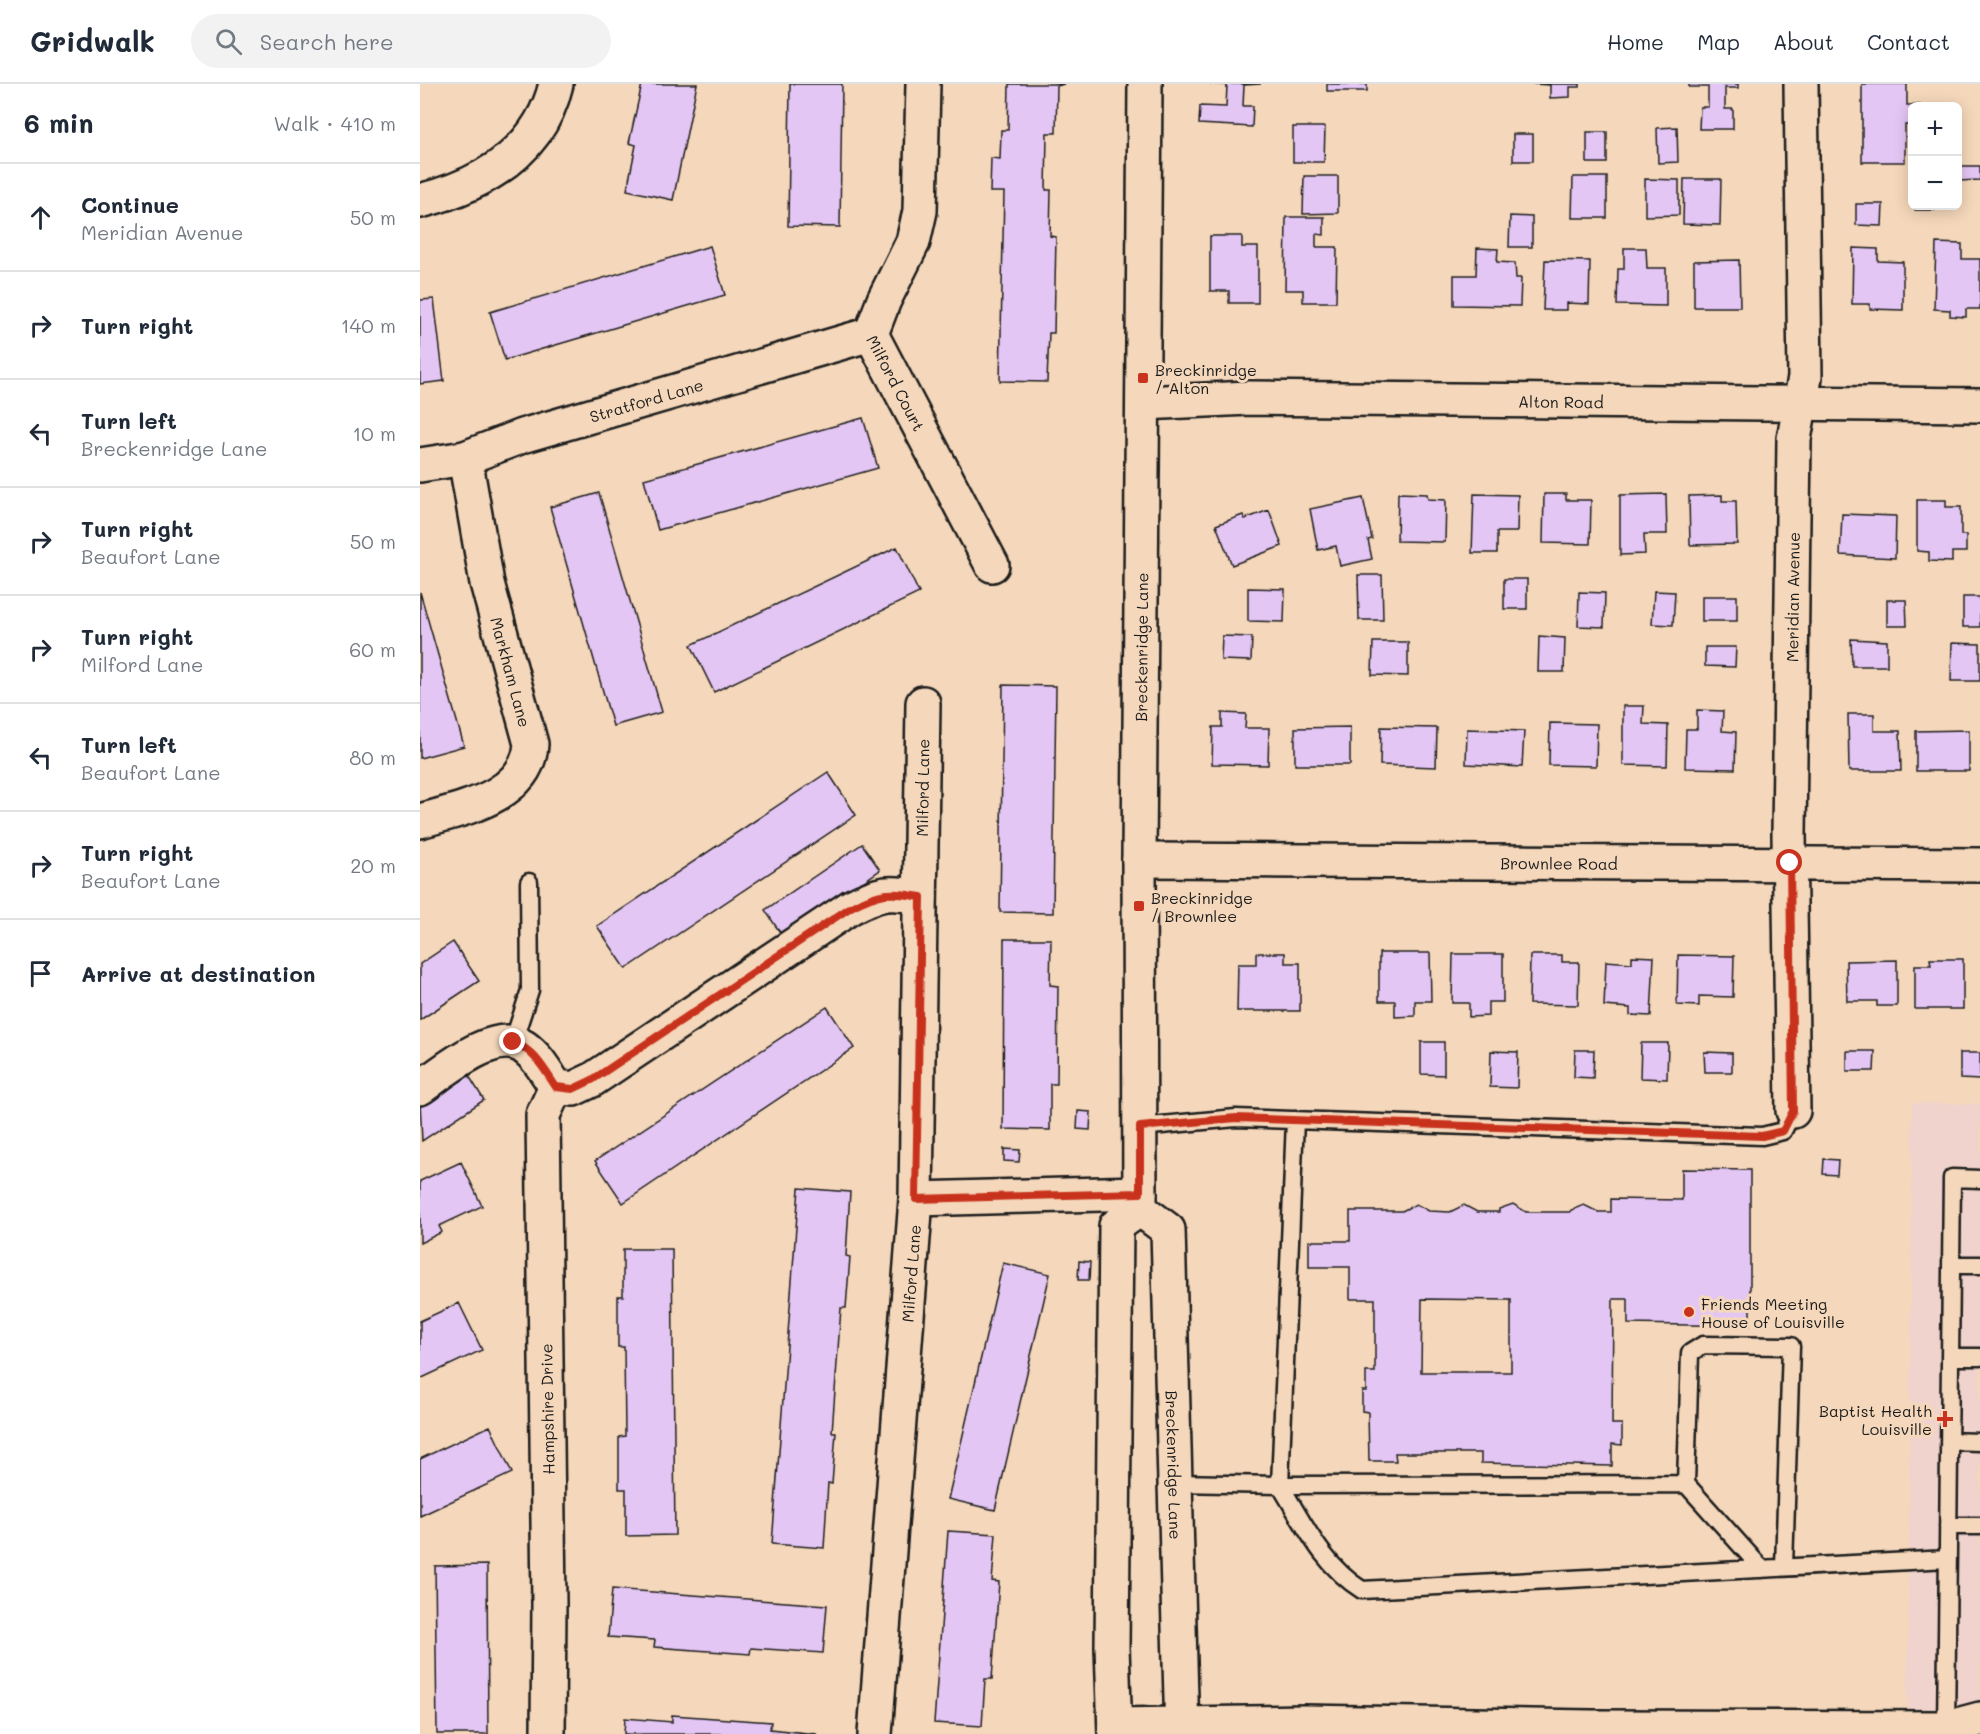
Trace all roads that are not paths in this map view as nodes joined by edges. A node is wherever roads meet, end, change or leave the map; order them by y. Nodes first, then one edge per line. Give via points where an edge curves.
1 (556, 84) edge
2 (923, 84) edge
3 (1146, 84) edge
4 (1801, 84) edge
5 (420, 201) edge
6 (871, 334) junction
7 (1143, 403) junction
8 (1800, 404) junction
9 (1980, 405) edge
10 (465, 458) junction
11 (420, 465) edge
12 (992, 565) dead end
13 (923, 703) dead end
14 (420, 821) edge
15 (1139, 860) junction
16 (1790, 863) junction
17 (1980, 865) edge
18 (529, 882) dead end
19 (921, 897) junction
20 (513, 1042) junction
21 (556, 1087) junction
22 (420, 1088) edge
23 (1793, 1111) joint
24 (1295, 1120) junction
25 (1140, 1127) junction
26 (1980, 1179) edge
27 (916, 1199) junction
28 (1140, 1201) junction
29 (1951, 1265) junction
30 (1980, 1265) edge
31 (1950, 1357) junction
32 (1980, 1357) edge
33 (1949, 1441) junction
34 (1980, 1442) edge
35 (1175, 1483) junction
36 (1686, 1484) junction
37 (1280, 1485) junction
38 (1948, 1526) junction
39 (1980, 1526) edge
40 (1948, 1559) junction
41 (1785, 1568) junction
42 (1762, 1569) junction
43 (1980, 1719) edge
44 (1115, 1729) edge
45 (1182, 1729) edge
46 (1951, 1732) edge
47 (549, 1734) edge
48 (875, 1734) edge

1 - 5 street via 537,128 503,166 454,193
2 - 6 street, Milford Court via 920,211 913,242
3 - 7 street, Breckenridge Lane
4 - 8 street, Meridian Avenue via 1805,377
6 - 10 street, Stratford Lane via 522,436
6 - 12 street, Milford Court
7 - 8 street, Alton Road via 1249,398
7 - 15 street, Breckenridge Lane
8 - 9 street, Alton Road
8 - 16 street, Meridian Avenue via 1794,439
10 - 11 street, Stratford Lane
10 - 14 street, Markham Lane via 487,583 531,744 530,758 512,786
13 - 19 street, Milford Lane
15 - 16 street, Brownlee Road
15 - 25 street, Breckenridge Lane
16 - 17 street, Brownlee Road
16 - 23 street, Meridian Avenue
18 - 20 lane via 530,990
19 - 21 street via 891,892 874,895 592,1080 573,1089
19 - 27 street, Milford Lane
20 - 21 street via 539,1060
20 - 22 street via 496,1042 481,1048
21 - 47 street, Hampshire Drive via 543,1115
23 - 24 lane via 1783,1131 1762,1136
24 - 25 lane via 1236,1118
24 - 37 lane
25 - 28 street, Breckenridge Lane
26 - 29 lane via 1952,1178
27 - 28 street
27 - 48 street, Milford Lane
28 - 35 street, Breckenridge Lane via 1168,1230
28 - 44 street via 1116,1227 1112,1647
29 - 30 lane
29 - 31 lane
31 - 32 lane
31 - 33 lane
33 - 34 lane
33 - 38 lane
35 - 37 lane
35 - 45 street, Breckenridge Lane
36 - 37 lane
36 - 41 lane via 1690,1353 1703,1345 1791,1346
36 - 42 lane
37 - 42 lane via 1326,1558 1343,1578 1362,1590
38 - 39 lane
38 - 40 lane
40 - 41 lane
40 - 46 lane
41 - 42 lane
43 - 46 street
44 - 45 street
45 - 46 street via 1304,1722

